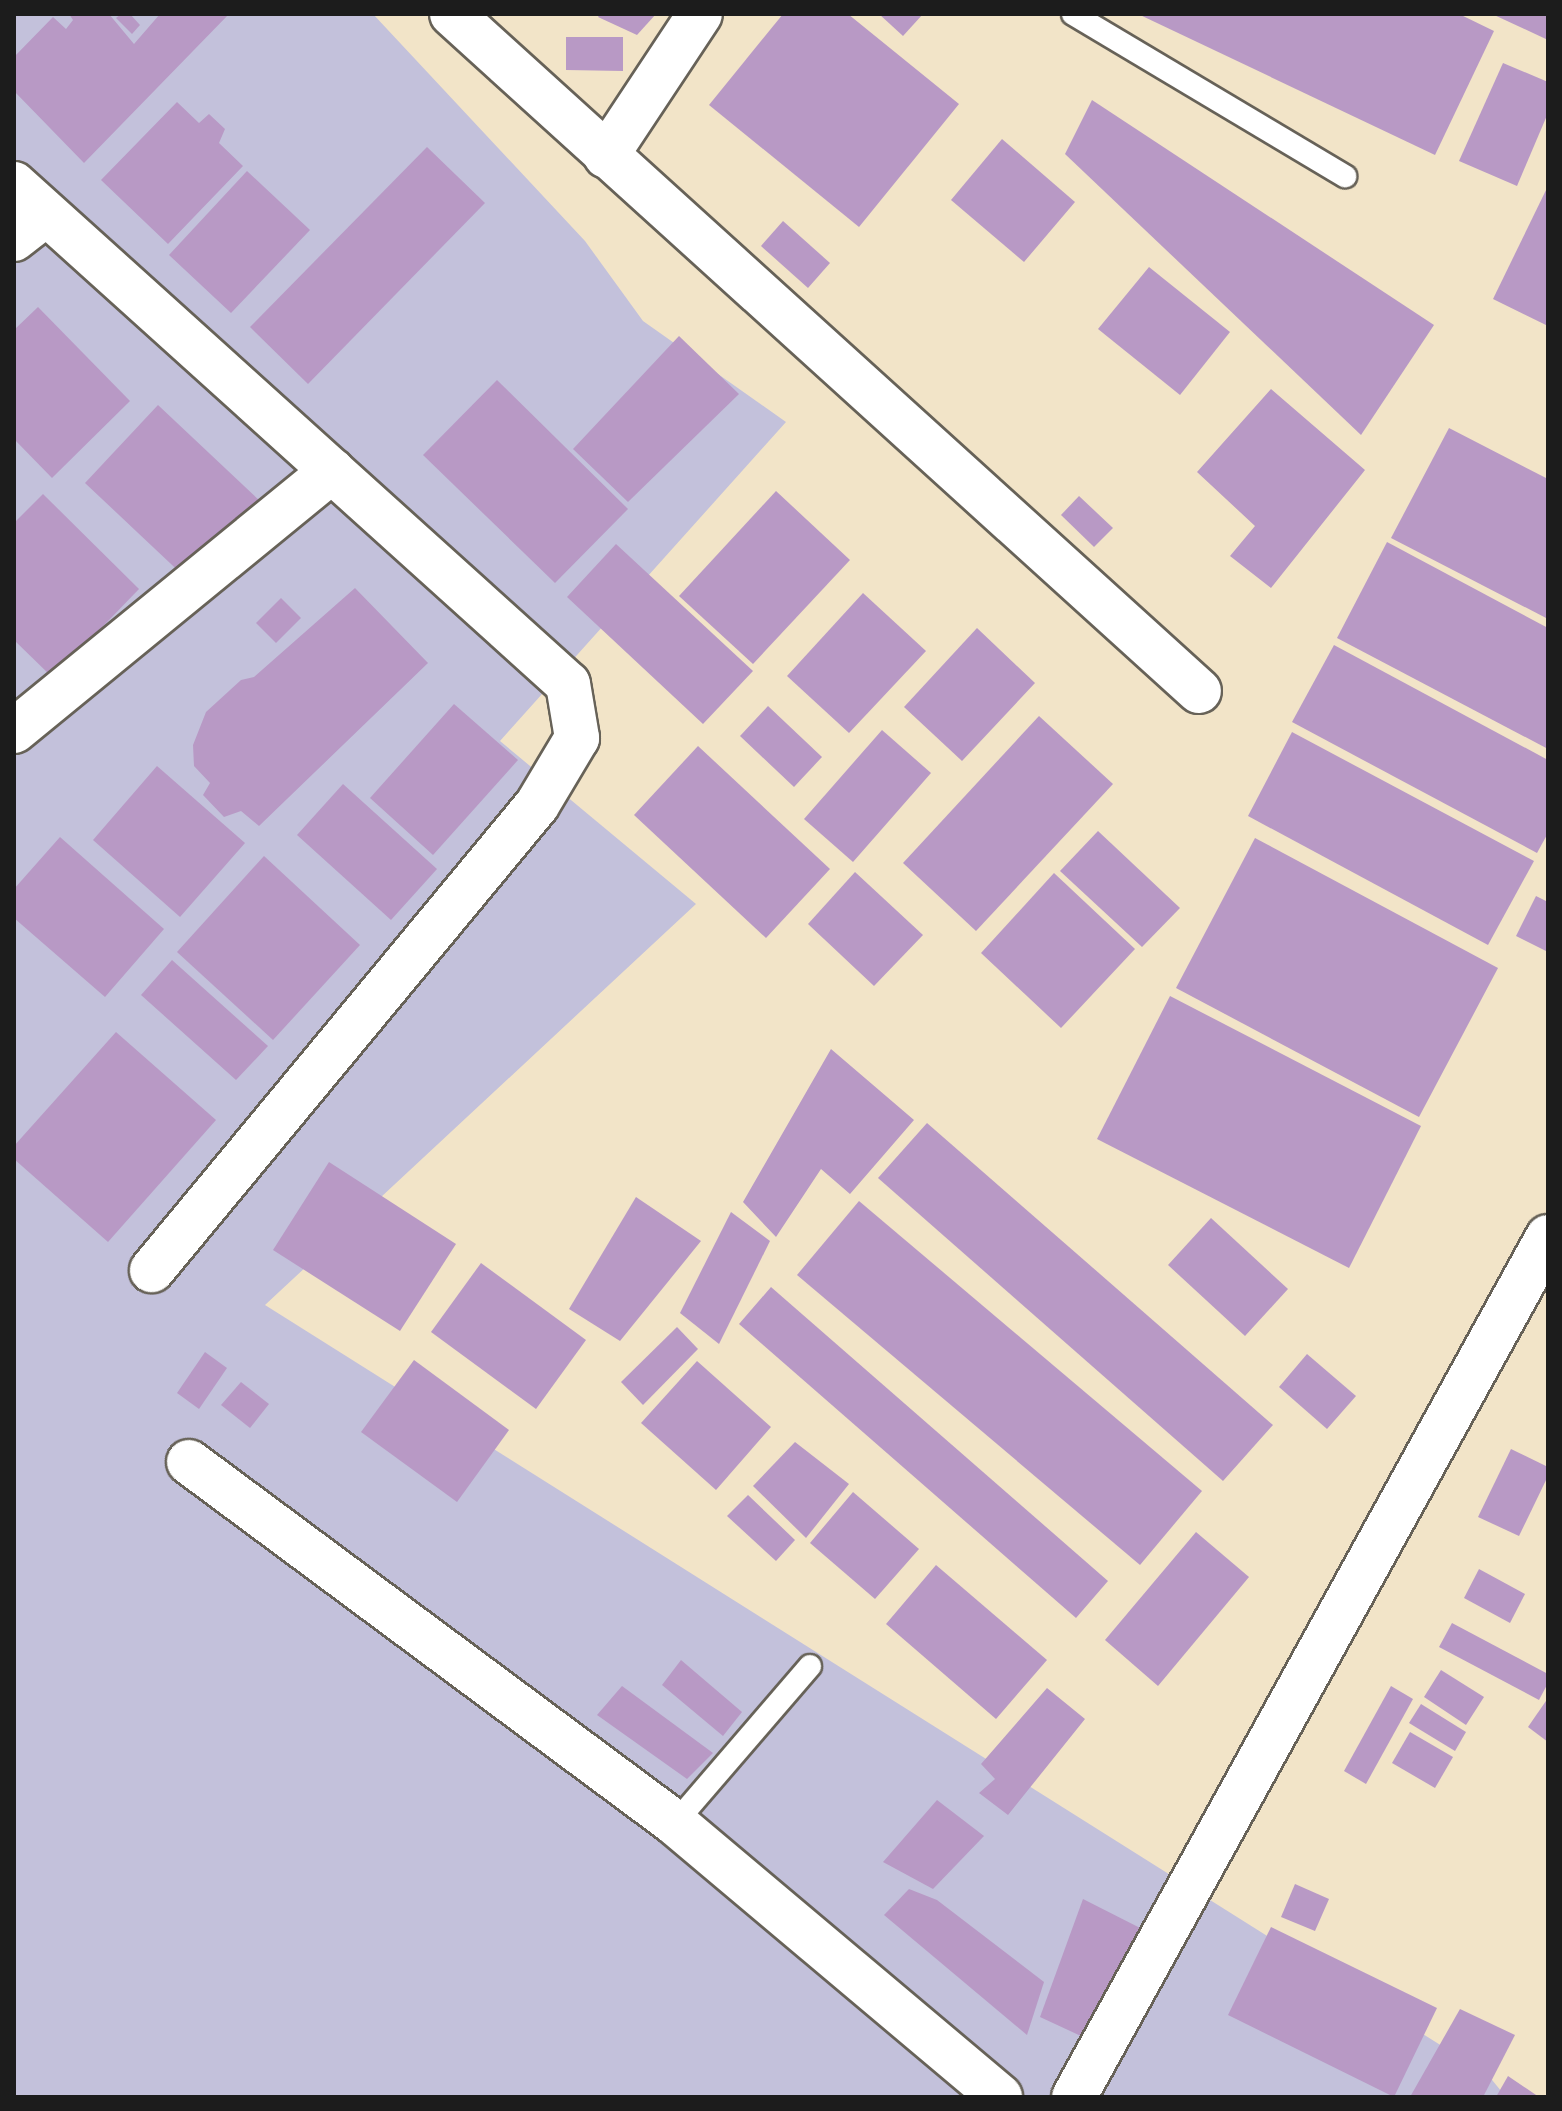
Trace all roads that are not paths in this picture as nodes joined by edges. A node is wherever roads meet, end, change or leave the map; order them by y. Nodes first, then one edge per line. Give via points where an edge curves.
1 (452, 14) edge
2 (700, 14) edge
3 (1073, 14) edge
4 (606, 156) junction
5 (1345, 176) dead end
6 (14, 184) edge
7 (30, 227) edge
8 (332, 471) junction
9 (1199, 691) dead end
10 (14, 731) edge
11 (1543, 1261) edge
12 (152, 1270) dead end
13 (189, 1462) dead end
14 (810, 1666) dead end
15 (675, 1823) junction
16 (1000, 2097) edge
17 (1074, 2097) edge

1 - 4 street
2 - 4 street
3 - 5 lane
4 - 9 street
6 - 7 street
7 - 8 street
8 - 10 street
8 - 12 street via 568,684 577,738 537,805
11 - 17 street
13 - 15 street
14 - 15 lane
15 - 16 street

